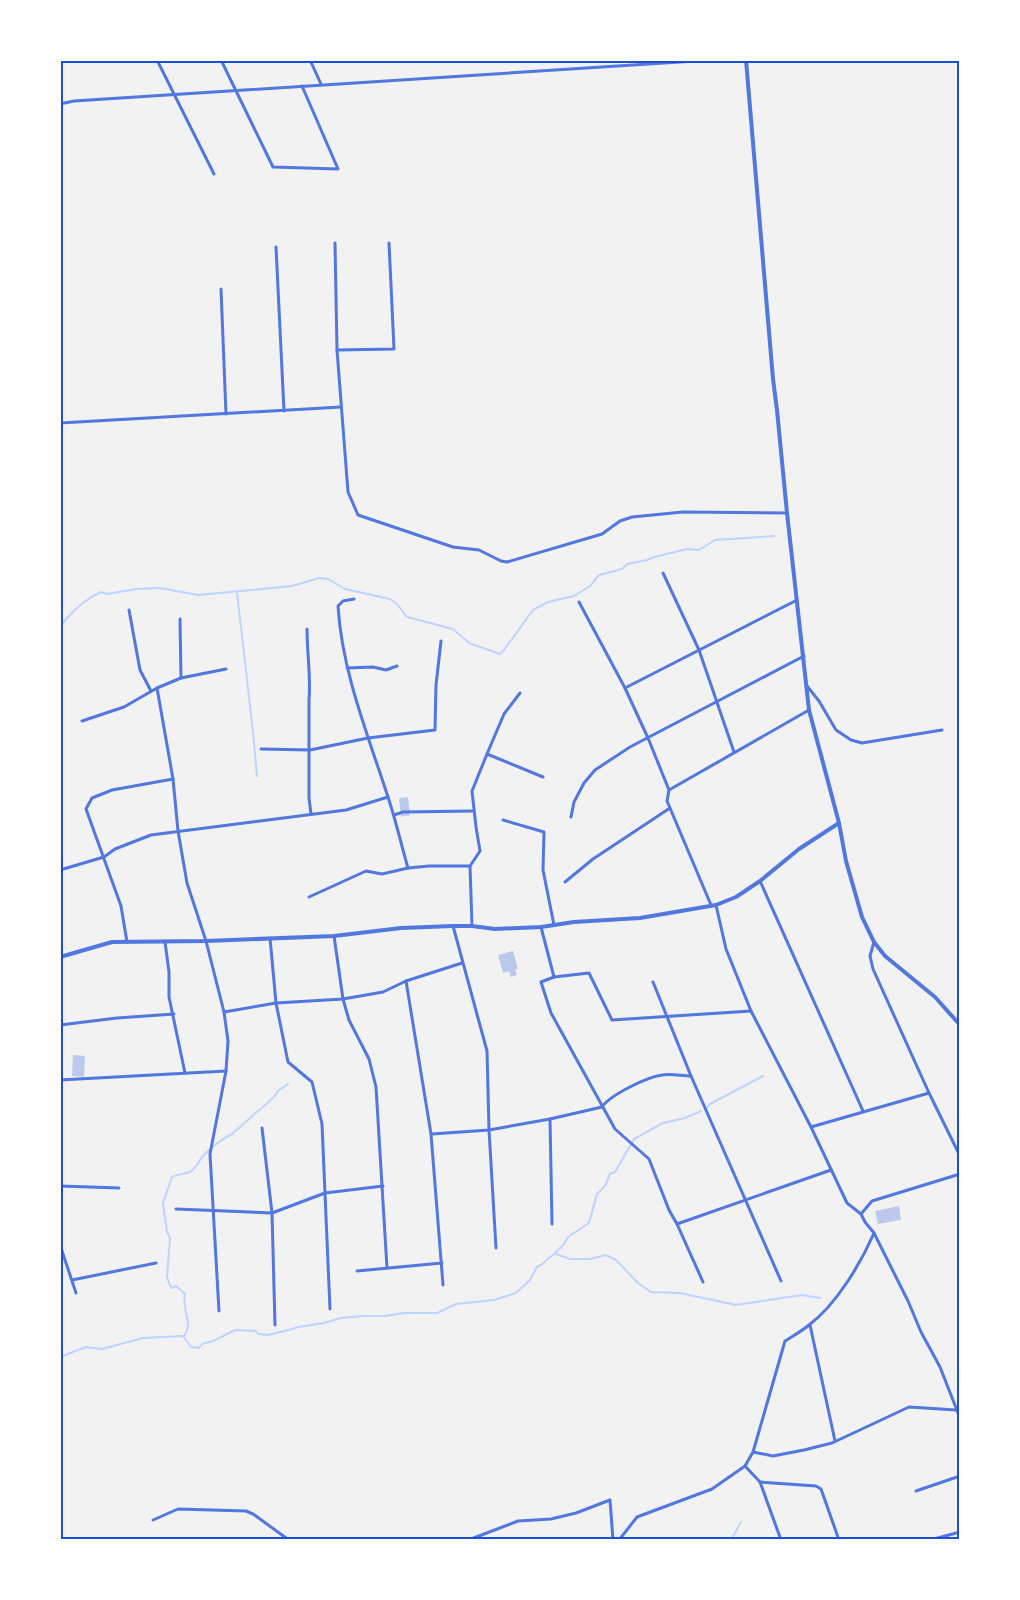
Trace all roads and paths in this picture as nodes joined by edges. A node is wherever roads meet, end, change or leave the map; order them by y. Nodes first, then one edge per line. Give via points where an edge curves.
1 (157, 60) edge
2 (221, 60) edge
3 (310, 60) edge
4 (711, 60) edge
5 (746, 60) edge
6 (321, 84) junction
7 (302, 86) junction
8 (234, 90) junction
9 (175, 95) junction
10 (60, 104) edge
11 (214, 174) dead end
12 (335, 243) dead end
13 (389, 243) dead end
14 (276, 247) dead end
15 (221, 289) dead end
16 (337, 350) junction
17 (341, 407) junction
18 (284, 411) junction
19 (226, 414) junction
20 (60, 423) edge
21 (787, 513) junction
22 (663, 573) dead end
23 (354, 598) dead end
24 (797, 600) junction
25 (579, 602) dead end
26 (129, 610) dead end
27 (180, 619) dead end
28 (307, 629) dead end
29 (441, 641) dead end
30 (699, 650) junction
31 (804, 656) junction
32 (397, 666) dead end
33 (347, 668) junction
34 (226, 669) dead end
35 (181, 678) junction
36 (807, 686) junction
37 (625, 687) junction
38 (157, 688) junction
39 (152, 691) junction
40 (520, 693) dead end
41 (717, 701) junction
42 (809, 710) junction
43 (82, 722) dead end
44 (942, 730) dead end
45 (368, 738) junction
46 (648, 738) junction
47 (261, 749) dead end
48 (310, 750) junction
49 (734, 752) junction
50 (487, 754) junction
51 (543, 777) dead end
52 (173, 779) junction
53 (669, 790) junction
54 (388, 797) junction
55 (670, 808) junction
56 (474, 811) junction
57 (311, 814) junction
58 (394, 815) junction
59 (571, 818) dead end
60 (503, 820) dead end
61 (839, 823) junction
62 (178, 831) junction
63 (104, 857) junction
64 (470, 866) junction
65 (408, 868) junction
66 (60, 870) edge
67 (760, 881) junction
68 (565, 882) dead end
69 (309, 897) dead end
70 (713, 905) junction
71 (554, 925) junction
72 (453, 926) junction
73 (472, 926) junction
74 (541, 927) junction
75 (334, 936) junction
76 (270, 938) junction
77 (206, 941) junction
78 (127, 942) junction
79 (165, 942) junction
80 (874, 942) junction
81 (60, 957) edge
82 (462, 963) junction
83 (554, 977) junction
84 (406, 981) junction
85 (652, 982) dead end
86 (343, 999) junction
87 (276, 1003) junction
88 (751, 1011) junction
89 (224, 1012) junction
90 (174, 1014) junction
91 (667, 1016) junction
92 (60, 1025) edge
93 (960, 1025) edge
94 (226, 1071) junction
95 (185, 1073) junction
96 (691, 1076) junction
97 (60, 1080) edge
98 (929, 1093) junction
99 (602, 1107) junction
100 (864, 1111) junction
101 (550, 1119) junction
102 (811, 1127) junction
103 (262, 1128) dead end
104 (489, 1130) junction
105 (431, 1134) junction
106 (960, 1156) edge
107 (831, 1170) junction
108 (960, 1174) edge
109 (60, 1186) edge
110 (383, 1186) junction
111 (119, 1188) dead end
112 (325, 1193) junction
113 (746, 1200) junction
114 (176, 1209) dead end
115 (213, 1210) junction
116 (272, 1213) junction
117 (861, 1214) junction
118 (552, 1224) dead end
119 (677, 1224) junction
120 (874, 1233) junction
121 (60, 1245) edge
122 (496, 1248) dead end
123 (156, 1263) dead end
124 (442, 1263) junction
125 (387, 1268) junction
126 (357, 1271) dead end
127 (72, 1280) junction
128 (781, 1281) dead end
129 (703, 1282) dead end
130 (443, 1285) dead end
131 (76, 1293) dead end
132 (330, 1309) dead end
133 (219, 1311) dead end
134 (275, 1325) dead end
135 (810, 1325) junction
136 (956, 1410) junction
137 (960, 1418) edge
138 (835, 1441) junction
139 (753, 1452) junction
140 (745, 1466) junction
141 (960, 1476) edge
142 (760, 1482) junction
143 (916, 1491) dead end
144 (153, 1520) dead end
145 (960, 1532) edge
146 (289, 1540) edge
147 (463, 1540) edge
148 (613, 1540) edge
149 (619, 1540) edge
150 (781, 1540) edge
151 (839, 1540) edge
152 (930, 1540) edge

1 - 9 street
2 - 8 street
3 - 6 street
4 - 6 street
5 - 21 street
6 - 7 street
7 - 8 street
7 - 8 street via 338,170 273,167
8 - 9 street
9 - 10 street
9 - 11 street
12 - 16 street
13 - 16 street via 394,349
14 - 18 street
15 - 19 street
16 - 17 street
17 - 18 street
17 - 21 street via 348,492 358,515 453,547 479,550 501,561 517,560 602,534 632,517 682,512
18 - 19 street
19 - 20 street
21 - 24 street
22 - 30 street
23 - 33 street via 338,606
24 - 30 street
24 - 31 street
25 - 37 street
26 - 39 street via 140,670
27 - 35 street
28 - 48 street
29 - 45 street via 435,685 435,730
30 - 37 street
30 - 41 street
31 - 36 street
31 - 41 street
32 - 33 street via 386,670
33 - 45 street
34 - 35 street
35 - 38 street
36 - 42 street
36 - 44 street via 836,730 862,744
37 - 46 street
38 - 39 street
38 - 52 street
39 - 43 street via 124,707
40 - 50 street via 504,714
41 - 46 street
41 - 49 street
42 - 49 street
42 - 61 street
45 - 48 street
45 - 54 street
46 - 53 street
46 - 59 street via 596,770 574,802
47 - 48 street
48 - 57 street
49 - 53 street
50 - 51 street
50 - 56 street via 472,791
52 - 62 street
52 - 63 street via 112,790 92,798 86,809
53 - 55 street
54 - 57 street via 346,810
54 - 58 street
55 - 68 street
55 - 70 street
56 - 58 street
56 - 64 street via 480,851
57 - 62 street
58 - 65 street
60 - 71 street via 544,832 543,870
61 - 67 street
61 - 80 street via 862,917
62 - 63 street via 151,835
62 - 77 street via 187,883
63 - 66 street
63 - 78 street via 121,906
64 - 65 street
64 - 73 street
65 - 69 street via 382,874 366,871
67 - 70 street via 736,897
67 - 100 street
70 - 71 street via 640,918
70 - 88 street
71 - 74 street
72 - 73 street
72 - 75 street
72 - 82 street
73 - 74 street
74 - 83 street
75 - 76 street
75 - 86 street
76 - 77 street
76 - 87 street
77 - 79 street
77 - 89 street
78 - 79 street
78 - 81 street via 112,942
79 - 90 street
80 - 93 street
80 - 98 street via 870,956 873,969
82 - 84 street
82 - 104 street via 487,1051
83 - 91 street via 588,973 612,1020
83 - 99 street via 541,982 551,1013
84 - 86 street via 383,992
84 - 105 street
85 - 91 street
86 - 87 street
86 - 110 street via 369,1059 376,1087
87 - 89 street
87 - 112 street via 288,1062 312,1082 321,1124
88 - 91 street
88 - 102 street
89 - 94 street via 228,1041
90 - 92 street
90 - 95 street
91 - 96 street
94 - 95 street
94 - 115 street via 210,1154
95 - 97 street
96 - 99 street via 663,1074 646,1079 606,1100
96 - 113 street
98 - 100 street
98 - 106 street
99 - 101 street
99 - 119 street via 615,1128 650,1159
100 - 102 street
101 - 104 street
101 - 118 street
102 - 107 street
103 - 116 street
104 - 105 street
104 - 122 street
105 - 124 street
107 - 113 street
107 - 117 street via 847,1203
108 - 117 street via 872,1201
109 - 111 street
110 - 112 street
110 - 125 street
112 - 116 street
112 - 132 street
113 - 119 street
113 - 128 street
114 - 115 street
115 - 116 street
115 - 133 street
116 - 134 street
117 - 120 street
119 - 129 street
120 - 135 street via 834,1301
120 - 136 street via 940,1367
121 - 127 street
123 - 127 street
124 - 125 street
124 - 130 street
125 - 126 street
127 - 131 street
135 - 138 street
135 - 139 street via 785,1341
136 - 137 street
136 - 138 street via 909,1407
138 - 139 street via 773,1456
139 - 140 street
140 - 142 street
140 - 149 street via 712,1489 637,1517
141 - 143 street
142 - 150 street
142 - 151 street via 821,1489
144 - 146 street via 178,1509 246,1511
145 - 152 street
147 - 148 street via 518,1521 551,1520 610,1500

